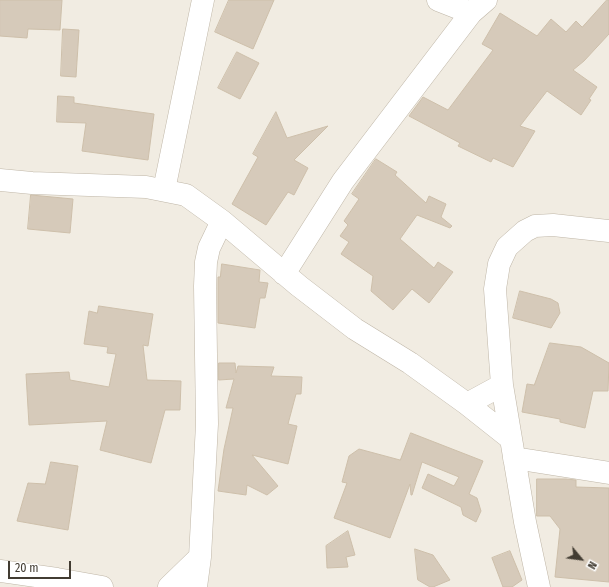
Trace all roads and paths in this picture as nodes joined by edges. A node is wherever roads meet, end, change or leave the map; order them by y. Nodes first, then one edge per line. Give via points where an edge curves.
1 (203, 0) edge
2 (438, 0) edge
3 (478, 7) edge
4 (0, 180) edge
5 (164, 190) junction
6 (229, 227) junction
7 (609, 231) edge
8 (284, 274) junction
9 (502, 385) junction
10 (468, 404) junction
11 (510, 438) junction
12 (514, 458) junction
13 (609, 473) edge
14 (200, 557) junction
15 (0, 571) edge
16 (102, 587) edge
17 (169, 587) edge
18 (196, 587) edge
19 (539, 587) edge

1 - 5 street
2 - 3 street
3 - 8 street via 343,181
4 - 5 street
5 - 6 street via 186,195
6 - 8 street
6 - 14 street via 212,241 206,262 207,424
7 - 9 street via 553,225 535,226 507,247 499,264 495,289
8 - 10 street via 355,329 410,363
9 - 10 street
9 - 11 street
10 - 11 street
11 - 12 street
12 - 13 street
12 - 19 street
14 - 17 street
14 - 18 street
15 - 16 street

